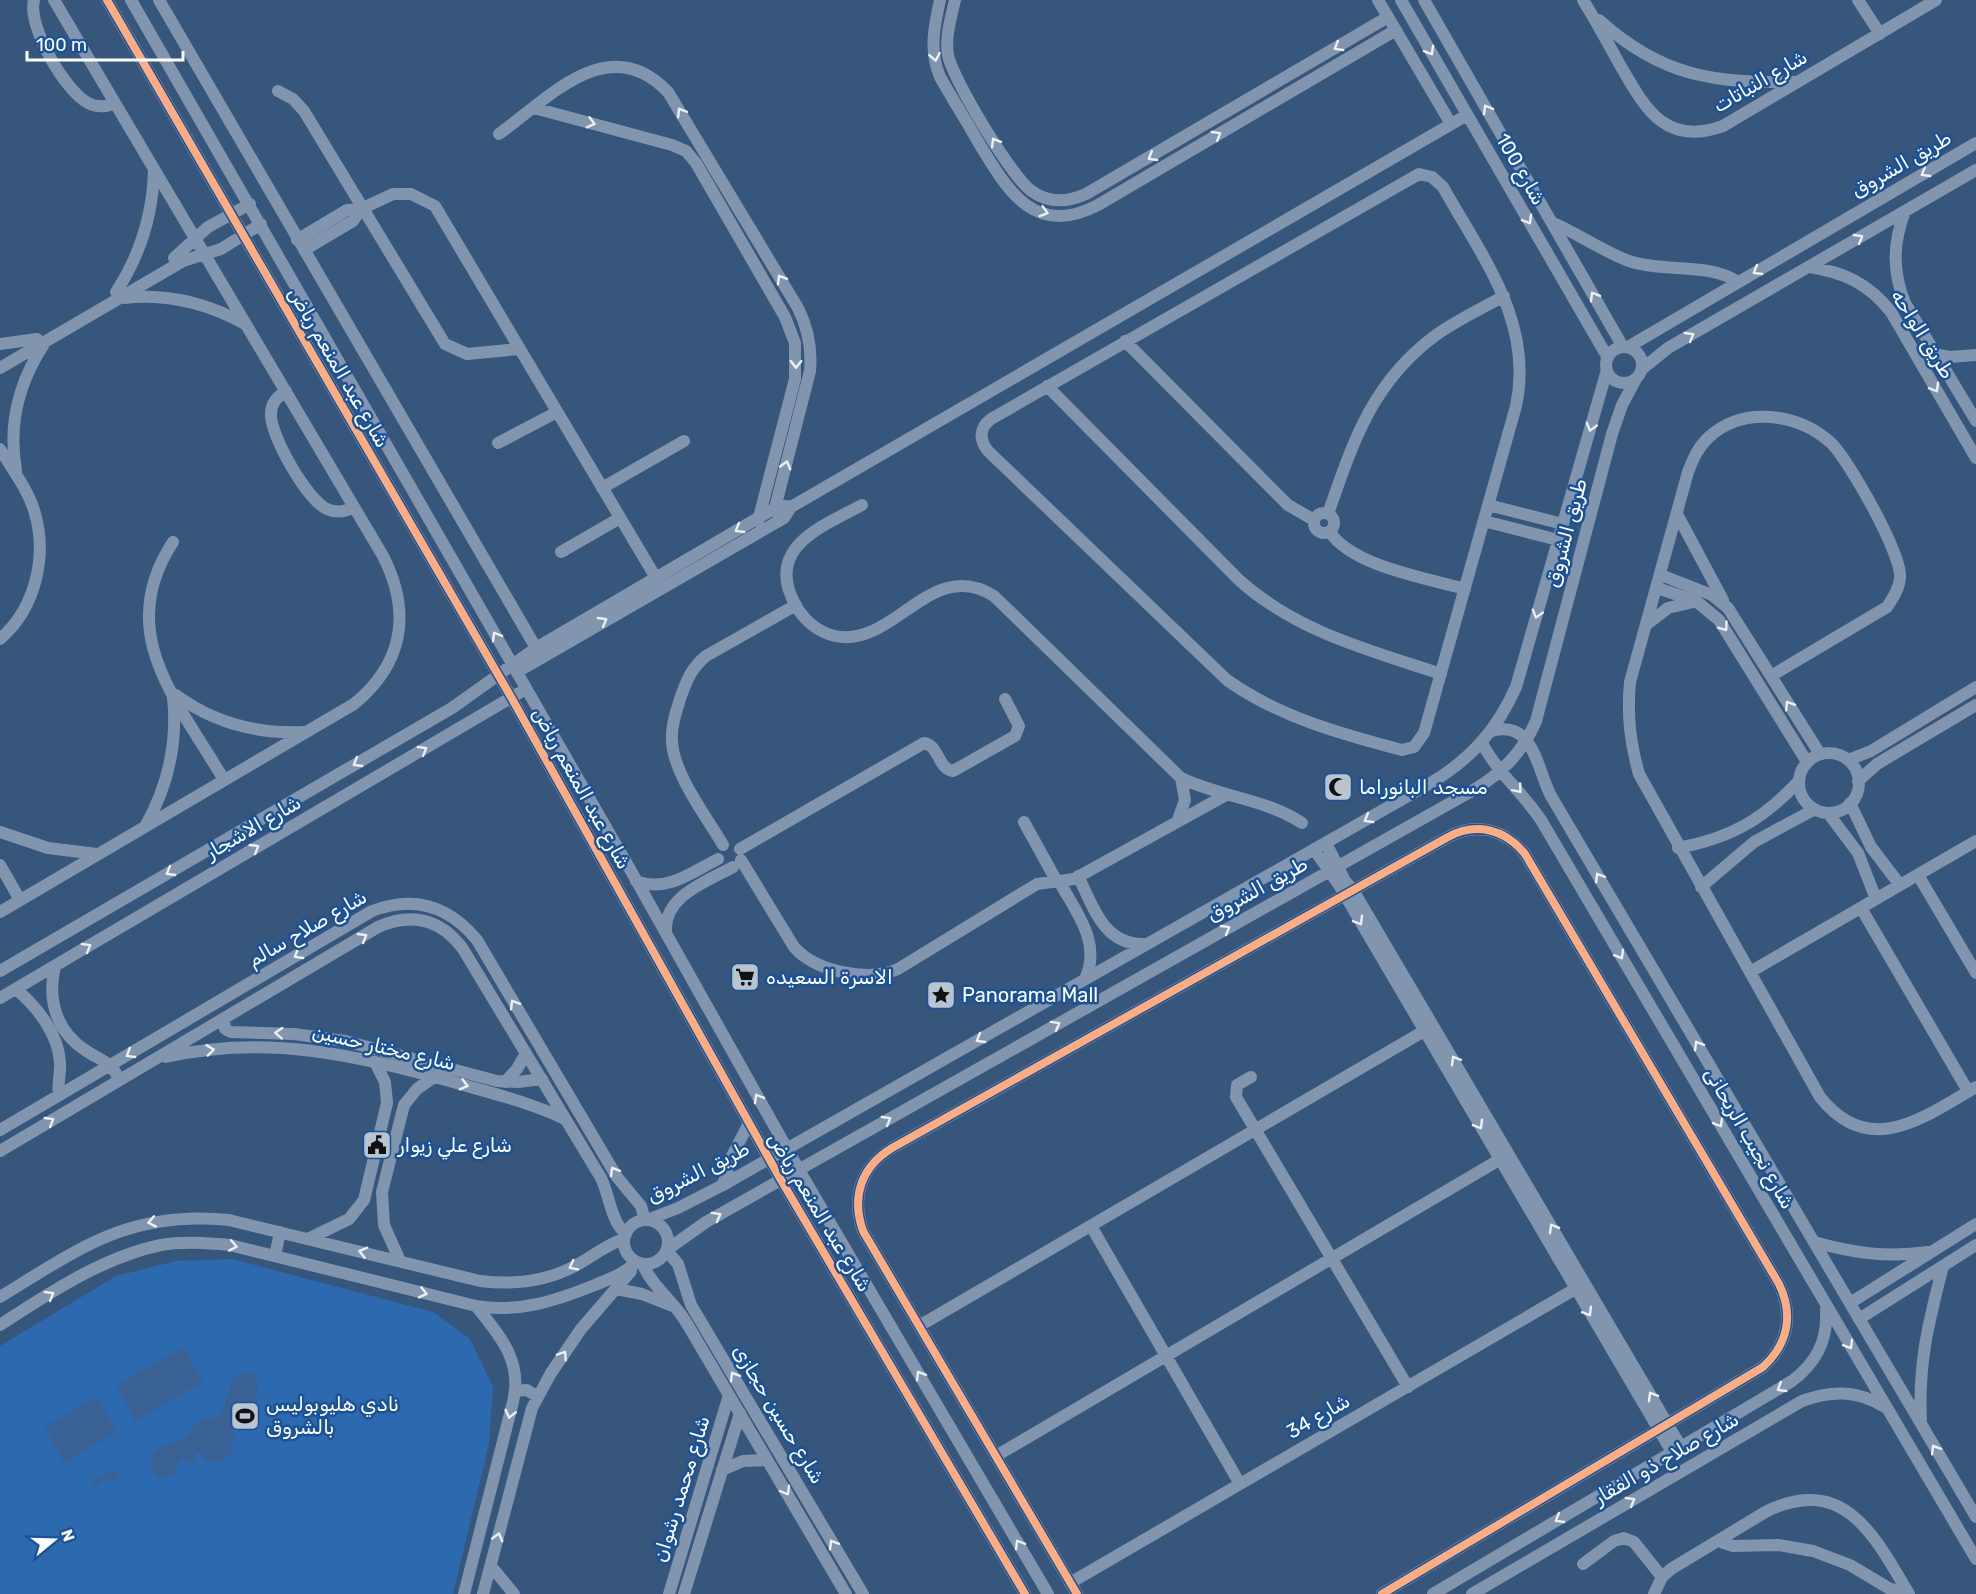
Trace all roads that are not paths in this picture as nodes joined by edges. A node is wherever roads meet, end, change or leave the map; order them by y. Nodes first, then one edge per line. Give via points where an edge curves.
1 (34, 0) edge
2 (54, 0) edge
3 (107, 0) edge
4 (131, 0) edge
5 (159, 0) edge
6 (940, 0) edge
7 (955, 0) edge
8 (1378, 0) edge
9 (1401, 0) edge
10 (1424, 0) edge
11 (1583, 0) edge
12 (1858, 0) edge
13 (1936, 0) edge
14 (1591, 13) junction
15 (1388, 17) junction
16 (1396, 30) junction
17 (1880, 34) junction
18 (1798, 82) junction
19 (278, 91) dead end
20 (115, 104) junction
21 (534, 108) junction
22 (1234, 108) junction
23 (1467, 115) junction
24 (1241, 120) junction
25 (1451, 124) junction
26 (499, 134) dead end
27 (1976, 143) edge
28 (154, 168) junction
29 (1976, 170) edge
30 (717, 173) junction
31 (706, 180) junction
32 (250, 204) junction
33 (361, 209) junction
34 (1905, 211) junction
35 (231, 214) junction
36 (261, 224) junction
37 (1553, 224) junction
38 (243, 235) junction
39 (196, 239) junction
40 (301, 245) junction
41 (204, 254) junction
42 (1809, 267) junction
43 (1738, 282) junction
44 (118, 295) junction
45 (1504, 296) junction
46 (1913, 318) junction
47 (247, 326) junction
48 (1899, 327) junction
49 (41, 340) junction
50 (1125, 341) junction
51 (0, 344) edge
52 (1625, 347) junction
53 (519, 349) junction
54 (1936, 354) junction
55 (1976, 355) edge
56 (0, 361) edge
57 (1607, 364) junction
58 (0, 368) edge
59 (1639, 374) junction
60 (1047, 387) junction
61 (286, 391) junction
62 (557, 412) junction
63 (1976, 421) edge
64 (684, 441) dead end
65 (498, 443) dead end
66 (0, 449) edge
67 (1976, 458) edge
68 (0, 464) edge
69 (17, 477) junction
70 (602, 488) junction
71 (862, 504) dead end
72 (1488, 506) junction
73 (354, 507) junction
74 (791, 507) junction
75 (775, 508) junction
76 (1328, 513) junction
77 (1677, 514) junction
78 (620, 518) junction
79 (757, 518) junction
80 (781, 520) junction
81 (1314, 520) junction
82 (1484, 521) junction
83 (1563, 524) junction
84 (764, 530) junction
85 (1330, 532) junction
86 (1558, 540) junction
87 (173, 542) dead end
88 (561, 552) dead end
89 (1661, 574) junction
90 (656, 578) junction
91 (1657, 588) junction
92 (1465, 589) junction
93 (1696, 601) junction
94 (796, 605) junction
95 (1728, 608) junction
96 (1645, 626) junction
97 (0, 639) edge
98 (539, 652) junction
99 (514, 668) junction
100 (498, 674) junction
101 (1441, 674) junction
102 (1771, 676) junction
103 (1971, 688) edge
104 (526, 689) junction
105 (173, 693) junction
106 (512, 697) junction
107 (1005, 699) dead end
108 (1973, 706) edge
109 (1492, 731) junction
110 (307, 732) junction
111 (1527, 739) junction
112 (1482, 743) junction
113 (1820, 754) junction
114 (1848, 760) junction
115 (1807, 762) junction
116 (1502, 771) junction
117 (1181, 778) junction
118 (225, 780) junction
119 (1799, 781) junction
120 (1858, 781) junction
121 (1226, 795) junction
122 (1850, 803) junction
123 (1821, 811) junction
124 (1178, 820) junction
125 (1024, 822) dead end
126 (1302, 823) dead end
127 (144, 827) junction
128 (1571, 831) junction
129 (0, 832) edge
130 (1976, 841) edge
131 (1326, 843) junction
132 (1554, 843) junction
133 (723, 845) junction
134 (1678, 848) junction
135 (1314, 849) junction
136 (99, 854) junction
137 (738, 858) junction
138 (718, 859) junction
139 (0, 865) edge
140 (1334, 868) junction
141 (1918, 875) junction
142 (634, 876) junction
143 (1078, 876) junction
144 (614, 880) junction
145 (1058, 881) junction
146 (1900, 885) junction
147 (1701, 887) junction
148 (1348, 892) junction
149 (1876, 899) junction
150 (20, 900) junction
151 (110, 908) junction
152 (1861, 908) junction
153 (0, 912) edge
154 (121, 927) junction
155 (666, 935) junction
156 (1147, 944) junction
157 (55, 966) junction
158 (0, 971) edge
159 (1750, 972) junction
160 (1655, 973) junction
161 (1976, 973) edge
162 (689, 975) junction
163 (1085, 979) junction
164 (672, 984) junction
165 (1638, 985) junction
166 (16, 989) junction
167 (0, 998) edge
168 (224, 1019) junction
169 (1429, 1028) junction
170 (526, 1053) junction
171 (153, 1060) junction
172 (375, 1062) junction
173 (111, 1065) junction
174 (434, 1077) junction
175 (1251, 1077) dead end
176 (542, 1079) junction
177 (119, 1080) junction
178 (506, 1082) junction
179 (1972, 1089) edge
180 (59, 1095) junction
181 (565, 1119) junction
182 (748, 1123) junction
183 (0, 1130) edge
184 (1255, 1130) junction
185 (786, 1148) junction
186 (0, 1151) edge
187 (1504, 1157) junction
188 (769, 1158) junction
189 (799, 1170) junction
190 (781, 1180) junction
191 (723, 1185) junction
192 (646, 1220) junction
193 (1976, 1224) edge
194 (1091, 1226) junction
195 (280, 1232) junction
196 (625, 1236) junction
197 (308, 1239) junction
198 (1814, 1242) junction
199 (1976, 1245) edge
200 (668, 1250) junction
201 (1933, 1251) junction
202 (275, 1256) junction
203 (1332, 1259) junction
204 (400, 1262) junction
205 (639, 1264) junction
206 (1943, 1266) junction
207 (1580, 1286) junction
208 (616, 1289) junction
209 (0, 1297) edge
210 (1850, 1303) junction
211 (476, 1306) junction
212 (1826, 1306) junction
213 (678, 1310) junction
214 (1859, 1319) junction
215 (0, 1325) edge
216 (919, 1326) junction
217 (1166, 1356) junction
218 (1408, 1386) junction
219 (516, 1390) junction
220 (729, 1395) junction
221 (538, 1397) junction
222 (748, 1400) junction
223 (1756, 1402) junction
224 (1887, 1409) junction
225 (738, 1410) junction
226 (1768, 1421) junction
227 (1922, 1425) junction
228 (1663, 1426) junction
229 (951, 1428) junction
230 (934, 1438) junction
231 (1676, 1450) junction
232 (996, 1456) junction
233 (768, 1460) junction
234 (722, 1470) junction
235 (1953, 1479) junction
236 (1240, 1484) junction
237 (1936, 1490) junction
238 (1589, 1502) junction
239 (1976, 1517) edge
240 (1599, 1520) junction
241 (1718, 1541) junction
242 (1976, 1559) edge
243 (1583, 1564) dead end
244 (491, 1566) junction
245 (1662, 1578) junction
246 (1074, 1589) edge
247 (1908, 1593) edge
248 (464, 1594) edge
249 (483, 1594) edge
250 (514, 1594) edge
251 (669, 1594) edge
252 (684, 1594) edge
253 (846, 1594) edge
254 (863, 1594) edge
255 (1025, 1594) edge
256 (1048, 1594) edge
257 (1382, 1594) edge
258 (1433, 1594) edge
259 (1472, 1594) edge
260 (1654, 1594) edge

1 - 20 street via 33,16 40,35 72,87 91,105
2 - 20 street
3 - 35 street, شارع عبد المنعم رياض
4 - 32 street, شارع عبد المنعم رياض
5 - 40 street
6 -> 24 street via 933,48 940,77 1008,190 1037,211 1064,215 1090,209
22 -> 7 street via 1086,194 1064,200 1041,197 1017,178 953,71 947,42
8 - 15 street
9 -> 23 street, شارع 100
37 -> 10 street, شارع 100
11 - 14 street, شارع النباتات
12 - 17 street
13 - 17 street, شارع النباتات
14 - 18 street via 1635,49 1684,72 1737,82
14 - 18 street, شارع النباتات via 1644,106 1674,128 1699,132 1723,126
15 - 16 street
15 -> 22 street
16 - 24 street
16 - 25 street
17 - 18 street, شارع النباتات
19 - 33 street via 304,111
20 - 28 street
21 - 26 street
30 -> 21 street via 668,92 651,76 630,67 609,66 588,72
21 -> 31 street via 679,147 692,157
22 - 24 street
23 - 25 street
23 -> 57 street, شارع 100
25 - 74 street
27 -> 43 street, طريق الشروق
28 - 39 street
28 - 44 street via 151,206 142,242
29 - 34 street, طريق الشروق
30 - 31 street
75 -> 30 street via 808,381 809,338 798,308
31 -> 79 street via 785,317 796,351 795,379
32 - 35 street
32 - 36 street, شارع عبد المنعم رياض
33 - 40 street via 347,210
33 - 53 street via 445,345 467,354
33 - 53 street via 402,193 420,196 435,206
42 -> 34 street, طريق الشروق
34 - 46 street, طريق الواحه via 1894,248 1895,268 1898,287
35 - 38 street, شارع عبد المنعم رياض
35 - 39 street
36 - 38 street
99 -> 36 street, شارع عبد المنعم رياض
37 - 43 street via 1629,261 1678,270 1712,271
52 -> 37 street, شارع 100
38 - 41 street
38 - 100 street, شارع عبد المنعم رياض
39 - 41 street
39 - 44 street via 180,255
40 - 98 street
41 - 44 street
41 - 47 street
42 - 48 street, طريق الواحه via 1835,271 1860,282 1880,299
59 -> 42 street, طريق الشروق via 1668,348
43 - 52 street, طريق الشروق
44 - 47 street via 185,300 213,308
44 - 49 street
45 - 50 street via 1443,187 1432,177 1419,174
45 - 72 street via 1518,337 1521,379
45 - 76 street via 1436,335 1394,375 1362,423
46 - 48 street
46 - 54 street, طريق الواحه
47 - 61 street
48 -> 67 street, طريق الواحه
49 - 51 street
49 - 56 street
49 - 58 street
49 - 69 street via 17,406 13,441
50 - 60 street
50 - 81 street via 1288,505
52 - 57 street via 1614,350
52 - 59 street via 1638,352
53 - 62 street
54 - 55 street
54 - 63 street, طريق الواحه
57 - 59 street via 1619,382
57 -> 83 street, طريق الشروق
59 - 111 street, طريق الشروق via 1612,434 1541,702
60 - 101 street via 1239,580 1266,602 1330,638
60 - 101 street via 986,422 981,436 985,446 1227,680 1254,698 1310,723 1402,750 1414,747 1422,738
61 - 73 street
61 - 73 street via 275,401 271,414 288,459 324,507 336,512
62 - 65 street
62 - 70 street
64 - 70 street
66 - 69 street
68 - 69 street
69 - 97 street via 38,527 39,566 27,603
70 - 78 street
71 - 94 street via 797,544 789,561 787,579
72 - 82 street
72 - 83 street
73 - 110 street via 393,575 398,595 398,637 387,666 370,691
74 - 75 street
74 - 80 street
75 - 79 street
75 - 80 street
76 - 81 street via 1319,513
76 - 85 street via 1334,521
77 - 89 street
77 - 95 street
77 - 102 street via 1696,453 1708,437 1744,419 1768,416 1813,429 1832,443 1846,462 1899,561 1896,593 1887,607 1874,616
78 - 88 street
78 - 90 street
79 - 84 street
79 -> 90 street
80 - 84 street
81 - 85 street via 1319,532
82 - 86 street
82 - 92 street
83 - 86 street, طريق الشروق
98 -> 84 street
85 - 92 street via 1358,557
86 -> 109 street, طريق الشروق via 1516,687
87 - 105 street via 154,578 147,618 154,658
89 - 91 street
89 - 95 street via 1712,595
90 - 98 street
91 - 93 street
91 - 96 street
92 - 101 street
93 - 96 street via 1668,608
93 -> 115 street via 1729,633
94 - 117 street via 819,630 852,638 868,633 941,590 959,585 986,591
94 - 133 street via 706,656 694,667 682,692 672,733 674,753
95 - 102 street
96 - 134 street via 1630,681 1630,744 1639,774
98 - 99 street, شارع الاشجار
99 - 100 street, شارع الاشجار
99 - 104 street, شارع عبد المنعم رياض
100 - 106 street, شارع عبد المنعم رياض
100 -> 151 street, شارع الاشجار via 452,708
113 -> 102 street
103 - 108 street
103 - 114 street via 1871,752
104 - 106 street, شارع الاشجار
104 - 142 street, شارع عبد المنعم رياض
105 - 110 street via 236,726 271,732
105 - 118 street
105 - 127 street via 171,763
106 - 144 street, شارع عبد المنعم رياض
154 -> 106 street, شارع الاشجار
107 - 137 street via 1019,726 1015,736 952,771 945,768 930,744 922,744
108 - 120 street via 1876,764
109 - 111 street via 1511,729
109 - 112 street, طريق الشروق
110 - 118 street
111 - 116 street, طريق الشروق
111 - 128 street, شارع نجيب الريحانى via 1546,786
112 - 116 street, شارع نجيب الريحانى
112 -> 131 street, طريق الشروق via 1448,773
113 - 114 street via 1830,753
113 - 115 street
114 - 120 street
115 - 119 street
116 -> 132 street, شارع نجيب الريحانى
116 - 140 street, طريق الشروق
117 - 121 street
117 - 124 street via 1185,800
118 - 127 street
119 - 123 street via 1803,798
119 - 134 street via 1757,819 1732,833
120 - 122 street via 1857,793
121 - 124 street
121 - 126 street via 1281,812
122 - 123 street via 1836,812
122 - 146 street via 1871,847
123 - 147 street via 1754,842
123 - 149 street via 1858,853
124 - 143 street
125 - 145 street
127 - 136 street
128 - 132 street
160 -> 128 street, شارع نجيب الريحانى
129 - 136 street via 48,849
130 - 141 street
131 - 135 street, طريق الشروق
131 - 140 street
132 -> 165 street, شارع نجيب الريحانى
133 - 137 street via 730,843
133 - 138 street
134 - 147 street
135 - 140 street
135 - 156 street, طريق الشروق
136 - 150 street
137 - 138 street via 726,867
137 - 145 street via 798,952 815,963 862,976 898,969 1037,884
137 - 155 street via 676,902 668,914
138 - 142 street via 666,885 651,885
139 - 150 street
140 - 148 street
189 -> 140 street, طريق الشروق
141 - 146 street
141 - 161 street
142 - 144 street
142 - 155 street, شارع عبد المنعم رياض
143 - 145 street
143 - 156 street via 1108,932 1122,942
144 - 164 street, شارع عبد المنعم رياض
145 - 163 street via 1090,939 1092,963
146 - 149 street
147 - 159 street
148 - 169 street
148 - 216 street via 873,1162 861,1183 859,1220
148 - 228 street via 1466,830 1494,831 1519,846 1773,1274 1784,1294 1788,1317 1779,1350 1763,1366
149 - 152 street
150 - 153 street
151 - 154 street
151 - 158 street, شارع الاشجار
152 - 159 street
152 - 179 street
157 -> 154 street, شارع الاشجار
155 - 162 street, شارع عبد المنعم رياض
156 - 163 street, طريق الشروق
157 - 166 street, شارع الاشجار
157 - 173 street via 51,995 64,1031 84,1050
159 - 179 street via 1821,1097 1846,1122 1871,1130 1898,1128
160 - 165 street
198 -> 160 street, شارع نجيب الريحانى
162 - 164 street
185 -> 162 street, شارع عبد المنعم رياض
163 -> 185 street, طريق الشروق
164 - 182 street, شارع عبد المنعم رياض
165 -> 212 street, شارع نجيب الريحانى
166 - 167 street, شارع الاشجار
166 - 180 street via 34,1006 54,1037 60,1064
168 -> 170 street, شارع صلاح سالم via 378,927 417,919 440,926 453,936
168 - 171 street, شارع صلاح سالم
178 -> 168 street, شارع مختار حسين via 345,1041 294,1034 229,1032 223,1026
169 - 184 street
169 - 187 street
170 - 176 street, شارع صلاح سالم
170 - 178 street
171 -> 172 street, شارع مختار حسين via 206,1050 261,1046 315,1050
171 - 177 street, شارع صلاح سالم
172 - 174 street, شارع مختار حسين
172 - 197 street via 385,1082 387,1103 364,1200 349,1219
173 - 177 street
173 - 180 street, شارع صلاح سالم
192 -> 173 street, شارع صلاح سالم via 477,940 453,916 438,908 405,902 372,911
174 -> 181 street, شارع مختار حسين via 533,1105
174 - 204 street via 404,1105 382,1192 384,1225
175 - 184 street via 1237,1085 1235,1091
176 - 178 street, شارع مختار حسين
176 - 181 street, شارع صلاح سالم
186 -> 177 street, شارع صلاح سالم
180 - 183 street, شارع صلاح سالم
181 - 196 street, شارع صلاح سالم via 605,1186 614,1218
182 - 188 street, شارع عبد المنعم رياض
182 - 191 street
184 - 194 street
184 - 203 street
185 - 188 street, طريق الشروق
185 - 189 street, شارع عبد المنعم رياض
187 - 203 street
187 - 207 street
188 - 190 street, شارع عبد المنعم رياض
188 - 191 street, طريق الشروق
189 - 190 street, طريق الشروق
229 -> 189 street, شارع عبد المنعم رياض
200 -> 190 street, طريق الشروق via 706,1222
190 - 230 street, شارع عبد المنعم رياض
191 - 192 street, طريق الشروق
192 - 196 street via 633,1224
192 - 200 street via 665,1229
193 - 201 street
194 - 216 street
194 - 217 street
195 - 197 street
195 - 202 street
195 -> 209 street via 196,1217 146,1222 91,1242
196 -> 204 street via 558,1274 519,1283 480,1281
196 - 205 street via 626,1252
204 -> 197 street
198 - 201 street via 1873,1255
198 - 210 street, شارع نجيب الريحانى
199 - 206 street
200 - 205 street via 657,1262
222 -> 200 street, شارع حسين حجازى via 691,1305 678,1264
201 - 210 street
202 -> 211 street
215 -> 202 street via 102,1265 130,1253 197,1242
203 - 217 street
203 - 218 street
205 - 208 street
205 - 211 street via 544,1304 513,1308
205 - 213 street, شارع حسين حجازى
206 - 214 street
206 - 227 street via 1923,1347 1919,1386
207 - 218 street, شارع 34
207 - 228 street
208 - 213 street via 648,1296
221 -> 208 street via 581,1329
210 - 214 street, شارع نجيب الريحانى
211 - 219 street via 512,1355
212 -> 223 street, شارع صلاح ذو الفقار via 1825,1332 1817,1357 1806,1371
212 -> 224 street, شارع نجيب الريحانى
213 - 220 street, شارع حسين حجازى
214 - 227 street, شارع نجيب الريحانى
216 - 232 street
217 - 232 street
217 - 236 street
218 - 236 street, شارع 34
219 - 221 street via 527,1390
219 -> 248 street
220 - 225 street, شارع حسين حجازى
220 - 251 street, شارع محمد رشوان
244 -> 221 street
222 - 225 street
254 -> 222 street, شارع حسين حجازى
223 - 226 street
223 - 231 street, شارع صلاح ذو الفقار
224 - 226 street, شارع صلاح ذو الفقار via 1855,1394 1837,1392 1802,1401
224 - 237 street, شارع نجيب الريحانى
225 - 233 street, شارع حسين حجازى
225 - 234 street, شارع محمد رشوان
240 -> 226 street, شارع صلاح ذو الفقار
235 -> 227 street, شارع نجيب الريحانى
228 - 231 street
228 - 257 street
229 - 230 street
256 -> 229 street, شارع عبد المنعم رياض
230 - 255 street, شارع عبد المنعم رياض
231 - 238 street, شارع صلاح ذو الفقار
232 - 246 street
233 - 234 street via 743,1461
233 -> 253 street, شارع حسين حجازى
234 - 252 street, شارع محمد رشوان
235 - 237 street
235 - 239 street, شارع نجيب الريحانى
236 - 246 street, شارع 34
237 - 242 street, شارع نجيب الريحانى
238 - 240 street
238 -> 258 street, شارع صلاح ذو الفقار
240 - 259 street, شارع صلاح ذو الفقار
241 - 245 street
241 - 247 street via 1733,1546 1778,1545 1813,1551 1850,1564 1890,1589
241 - 247 street via 1779,1505 1807,1500 1832,1504 1866,1526
243 - 245 street via 1624,1538 1634,1542
244 - 249 street
244 - 250 street
245 - 260 street

